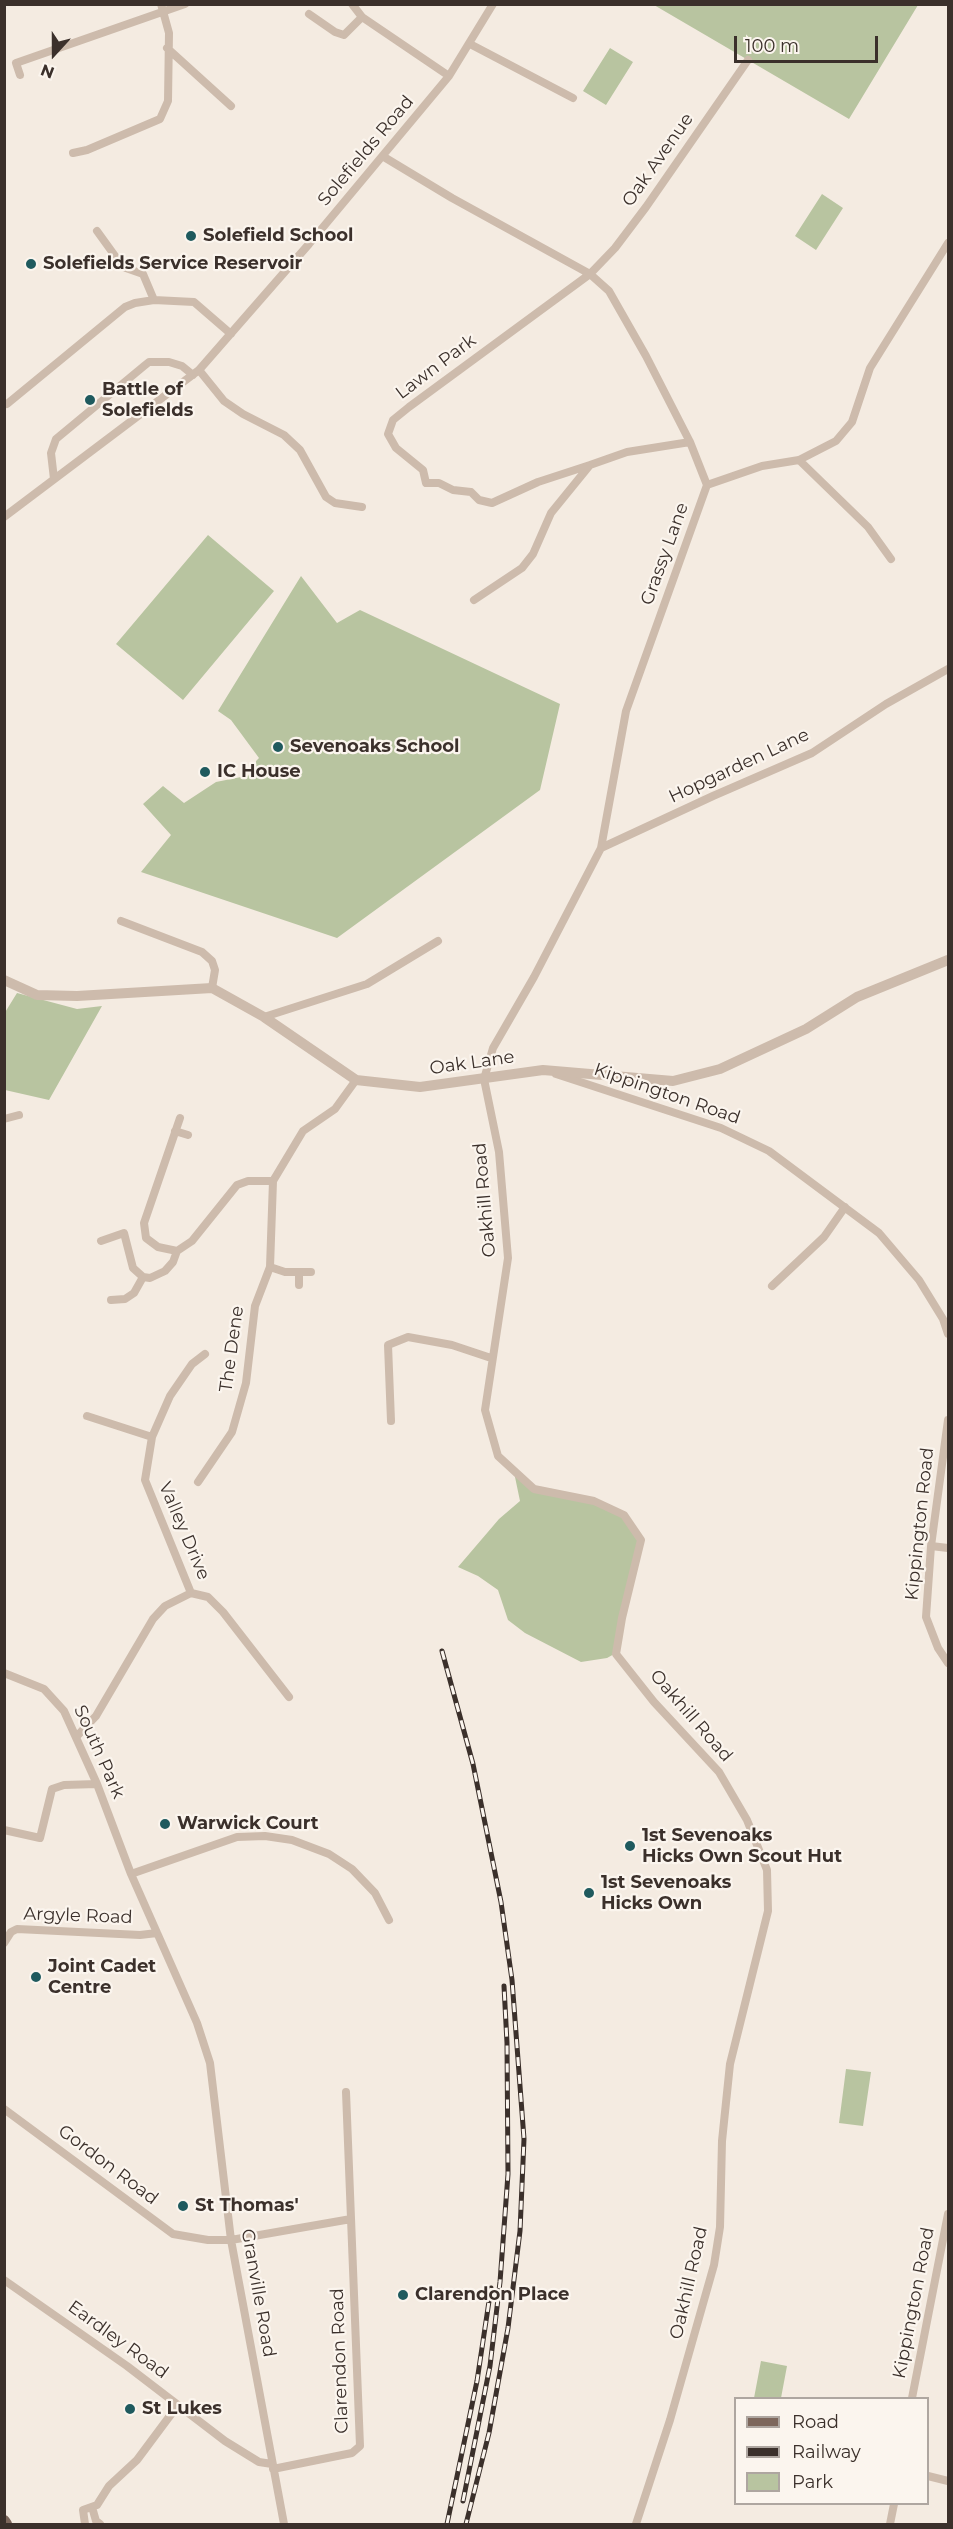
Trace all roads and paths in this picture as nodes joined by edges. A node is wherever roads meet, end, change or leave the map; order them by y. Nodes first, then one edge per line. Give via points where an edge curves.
1 (185, 4) edge
2 (352, 4) edge
3 (493, 4) edge
4 (162, 9) edge
5 (309, 14) dead end
6 (363, 17) junction
7 (470, 44) junction
8 (167, 48) junction
9 (748, 60) dead end
10 (21, 75) dead end
11 (449, 76) junction
12 (573, 98) dead end
13 (231, 106) dead end
14 (73, 153) dead end
15 (384, 157) junction
16 (97, 231) dead end
17 (948, 243) edge
18 (590, 274) junction
19 (154, 300) junction
20 (231, 334) junction
21 (196, 372) junction
22 (7, 404) dead end
23 (690, 442) junction
24 (799, 459) junction
25 (590, 465) junction
26 (54, 479) junction
27 (707, 485) junction
28 (362, 507) dead end
29 (4, 517) edge
30 (891, 559) dead end
31 (474, 600) dead end
32 (948, 669) edge
33 (601, 848) junction
34 (121, 921) dead end
35 (438, 940) dead end
36 (948, 960) edge
37 (4, 980) edge
38 (212, 988) junction
39 (264, 1017) junction
40 (543, 1070) junction
41 (484, 1078) junction
42 (356, 1080) junction
43 (19, 1115) dead end
44 (180, 1118) dead end
45 (4, 1119) edge
46 (175, 1131) junction
47 (188, 1135) dead end
48 (273, 1181) junction
49 (845, 1207) junction
50 (101, 1241) dead end
51 (177, 1251) junction
52 (270, 1268) junction
53 (311, 1272) dead end
54 (299, 1273) junction
55 (143, 1277) junction
56 (299, 1285) dead end
57 (772, 1286) dead end
58 (111, 1300) dead end
59 (948, 1335) edge
60 (205, 1354) dead end
61 (491, 1358) junction
62 (87, 1416) dead end
63 (948, 1420) edge
64 (391, 1421) dead end
65 (152, 1437) junction
66 (198, 1482) dead end
67 (932, 1546) junction
68 (948, 1548) edge
69 (191, 1593) junction
70 (948, 1663) edge
71 (4, 1673) edge
72 (289, 1697) dead end
73 (77, 1736) junction
74 (97, 1784) junction
75 (4, 1830) edge
76 (130, 1874) junction
77 (389, 1920) dead end
78 (157, 1933) junction
79 (4, 1943) edge
80 (346, 2092) dead end
81 (4, 2109) edge
82 (948, 2214) edge
83 (351, 2219) junction
84 (231, 2240) junction
85 (4, 2280) edge
86 (912, 2397) edge
87 (178, 2405) junction
88 (272, 2467) junction
89 (929, 2476) edge
90 (948, 2481) edge
91 (894, 2505) edge
92 (87, 2509) junction
93 (85, 2524) edge
94 (100, 2524) edge
95 (284, 2524) edge
96 (636, 2524) edge
97 (890, 2524) edge

1 - 4 street
2 - 6 street
3 - 7 street, Solefields Road
4 - 8 street via 169,33
4 - 10 street via 14,61
5 - 6 street via 344,35
6 - 11 street
7 - 11 street, Solefields Road
7 - 12 street
8 - 13 street
8 - 14 street via 168,101 160,119
9 - 18 street, Oak Avenue via 646,207
11 - 15 street, Solefields Road
15 - 18 street, Grassy Lane
15 - 20 street, Solefields Road
16 - 19 street via 123,267 143,274
17 - 24 street via 870,368 852,422 836,441
18 - 23 street, Grassy Lane via 609,291
18 - 25 street, Lawn Park via 409,406 393,420 388,434 396,448 423,470 426,483 471,492 479,500 492,502
19 - 20 street via 194,302
19 - 22 street via 125,307
20 - 21 street, Solefields Road
21 - 26 street, Solefields Road
21 - 26 street via 169,362 148,362 56,439 51,453
21 - 28 street via 224,401 284,435 300,450 326,497 348,507
23 - 25 street via 627,452
23 - 27 street, Grassy Lane
24 - 27 street via 762,466
24 - 30 street via 868,527
25 - 31 street via 558,502 522,568
26 - 29 street, Solefields Road
27 - 33 street, Grassy Lane via 626,711
32 - 33 street, Hopgarden Lane via 812,753
33 - 41 street, Grassy Lane via 493,1048
34 - 38 street via 202,952 215,970
35 - 39 street via 367,984
36 - 40 street, Oak Lane via 857,997 806,1029 720,1069 673,1081
37 - 38 street via 37,995
38 - 39 street, Oak Lane
39 - 42 street, Oak Lane
40 - 41 street, Oak Lane
40 - 49 street, Kippington Road via 721,1128 770,1151
41 - 42 street, Oak Lane via 420,1087
41 - 61 street, Oakhill Road via 499,1152 508,1258
42 - 48 street, The Dene via 335,1109 303,1131
43 - 45 street
44 - 46 street
46 - 47 street
46 - 51 street via 144,1223 146,1238 158,1247
48 - 51 street via 237,1185 192,1241
48 - 52 street, The Dene
49 - 57 street via 824,1237
49 - 59 street, Kippington Road via 879,1233 920,1280
50 - 55 street via 124,1233 131,1264
51 - 55 street via 165,1271 157,1277
52 - 54 street
52 - 66 street, The Dene via 256,1297 246,1383 235,1424
53 - 54 street
54 - 56 street
55 - 58 street via 134,1293 125,1299
60 - 65 street, Valley Drive via 192,1364 170,1396
61 - 64 street via 452,1345 408,1337 388,1346
61 - 96 street, Oakhill Road via 485,1410 498,1456 534,1489 594,1501 624,1515 641,1540 616,1654 719,1772 747,1820 767,1870 768,1911 730,2064 714,2265
62 - 65 street
63 - 67 street, Kippington Road
65 - 69 street, Valley Drive via 145,1480
67 - 68 street
67 - 70 street, Kippington Road via 926,1617
69 - 72 street, Valley Drive via 208,1597 223,1612
69 - 73 street via 165,1606 153,1619 96,1716
71 - 73 street, South Park via 44,1689 64,1711
73 - 74 street, South Park
74 - 75 street via 52,1789 40,1838
74 - 76 street, South Park
76 - 77 street via 237,1837 292,1840 329,1854 352,1869 375,1893
76 - 78 street, South Park
78 - 79 street, Argyle Road via 17,1929
78 - 84 street, Granville Road via 197,2023 210,2063
80 - 83 street, Clarendon Road
81 - 84 street, Gordon Road via 173,2234
82 - 86 street, Kippington Road
83 - 84 street
83 - 88 street, Clarendon Road via 360,2446 352,2453
84 - 88 street, Granville Road
85 - 87 street, Eardley Road
87 - 88 street, Eardley Road via 250,2457
87 - 92 street via 137,2460 109,2486 98,2505
88 - 95 street, Granville Road
89 - 90 street
91 - 97 street
92 - 93 street
92 - 94 street

